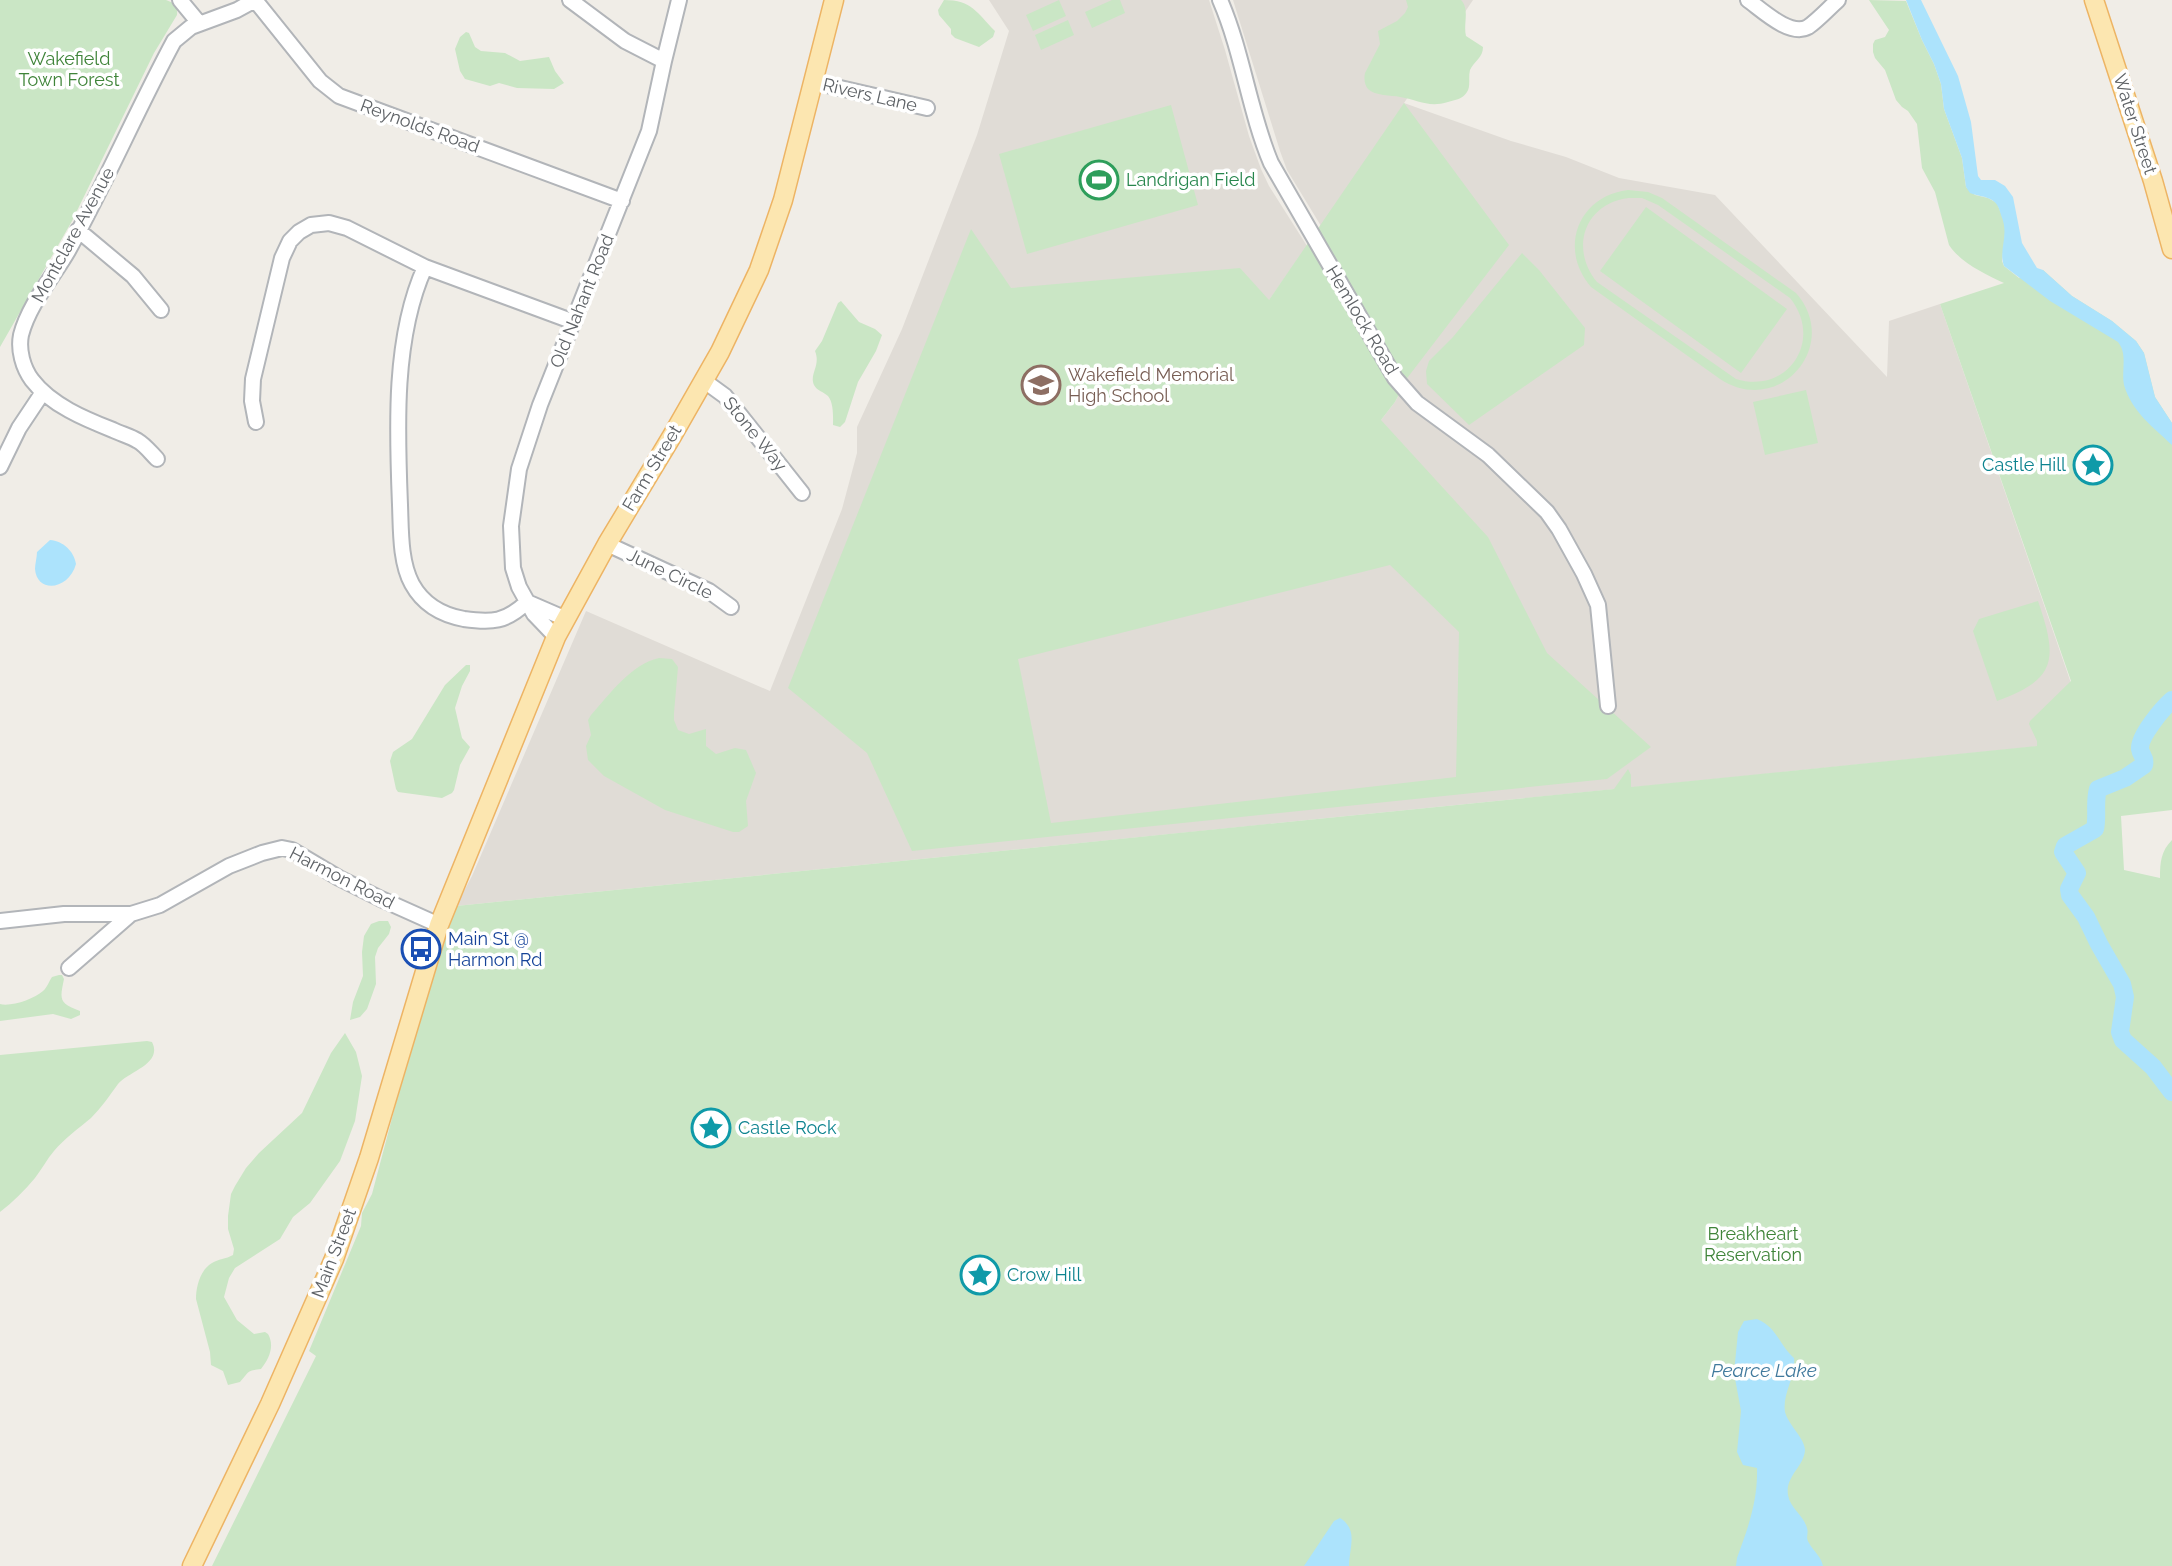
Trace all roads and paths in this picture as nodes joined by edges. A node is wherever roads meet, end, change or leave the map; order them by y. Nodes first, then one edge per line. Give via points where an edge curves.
1 (180, 0) edge
2 (255, 0) edge
3 (570, 0) edge
4 (679, 0) edge
5 (834, 0) edge
6 (1220, 0) edge
7 (1748, 0) edge
8 (1838, 0) edge
9 (2094, 0) edge
10 (199, 23) junction
11 (664, 61) junction
12 (814, 82) junction
13 (927, 108) dead end
14 (622, 201) junction
15 (78, 230) junction
16 (2172, 249) edge
17 (425, 267) junction
18 (161, 310) dead end
19 (574, 322) junction
20 (703, 380) junction
21 (43, 392) junction
22 (256, 422) dead end
23 (157, 459) dead end
24 (0, 467) edge
25 (802, 494) dead end
26 (607, 544) junction
27 (527, 602) junction
28 (732, 607) dead end
29 (566, 617) junction
30 (556, 637) junction
31 (1608, 706) dead end
32 (131, 914) junction
33 (0, 921) edge
34 (439, 925) junction
35 (69, 968) dead end
36 (192, 1566) edge

1 - 10 street
2 - 10 street, Montclare Avenue
2 - 14 street, Reynolds Road via 320,81 339,96
3 - 11 street via 625,41
4 - 11 street, Old Nahant Road
5 - 12 main road, Farm Street
6 - 31 street, Hemlock Road via 1271,163 1395,378 1417,403 1466,437 1546,512 1584,573 1598,605
7 - 8 street via 1798,30
9 - 16 main road, Water Street
10 - 15 street, Montclare Avenue via 174,40
11 - 14 street, Old Nahant Road via 649,131
12 - 13 street, Rivers Lane
12 - 20 main road, Farm Street via 766,253 738,318
14 - 19 street, Old Nahant Road
15 - 18 street via 133,276
15 - 21 street, Montclare Avenue via 21,337 23,363
17 - 19 street
17 - 22 street via 338,225 316,224 296,234 284,253 253,379
17 - 27 street via 411,312 400,392 400,509 408,575 430,605 448,615 500,620
19 - 27 street, Old Nahant Road via 528,439 515,490 512,560
20 - 25 street, Stone Way via 725,396
20 - 26 main road, Farm Street
21 - 23 street, Montclare Avenue via 83,417 137,440
21 - 24 street
26 - 28 street, June Circle via 709,591
26 - 29 main road, Farm Street
27 - 29 street
27 - 30 street, Old Nahant Road
29 - 30 main road, Farm Street
30 - 34 main road, Farm Street
32 - 33 street via 64,914
32 - 34 street, Harmon Road via 160,905 229,866 285,848
32 - 35 street
34 - 36 main road, Main Street via 334,1259

